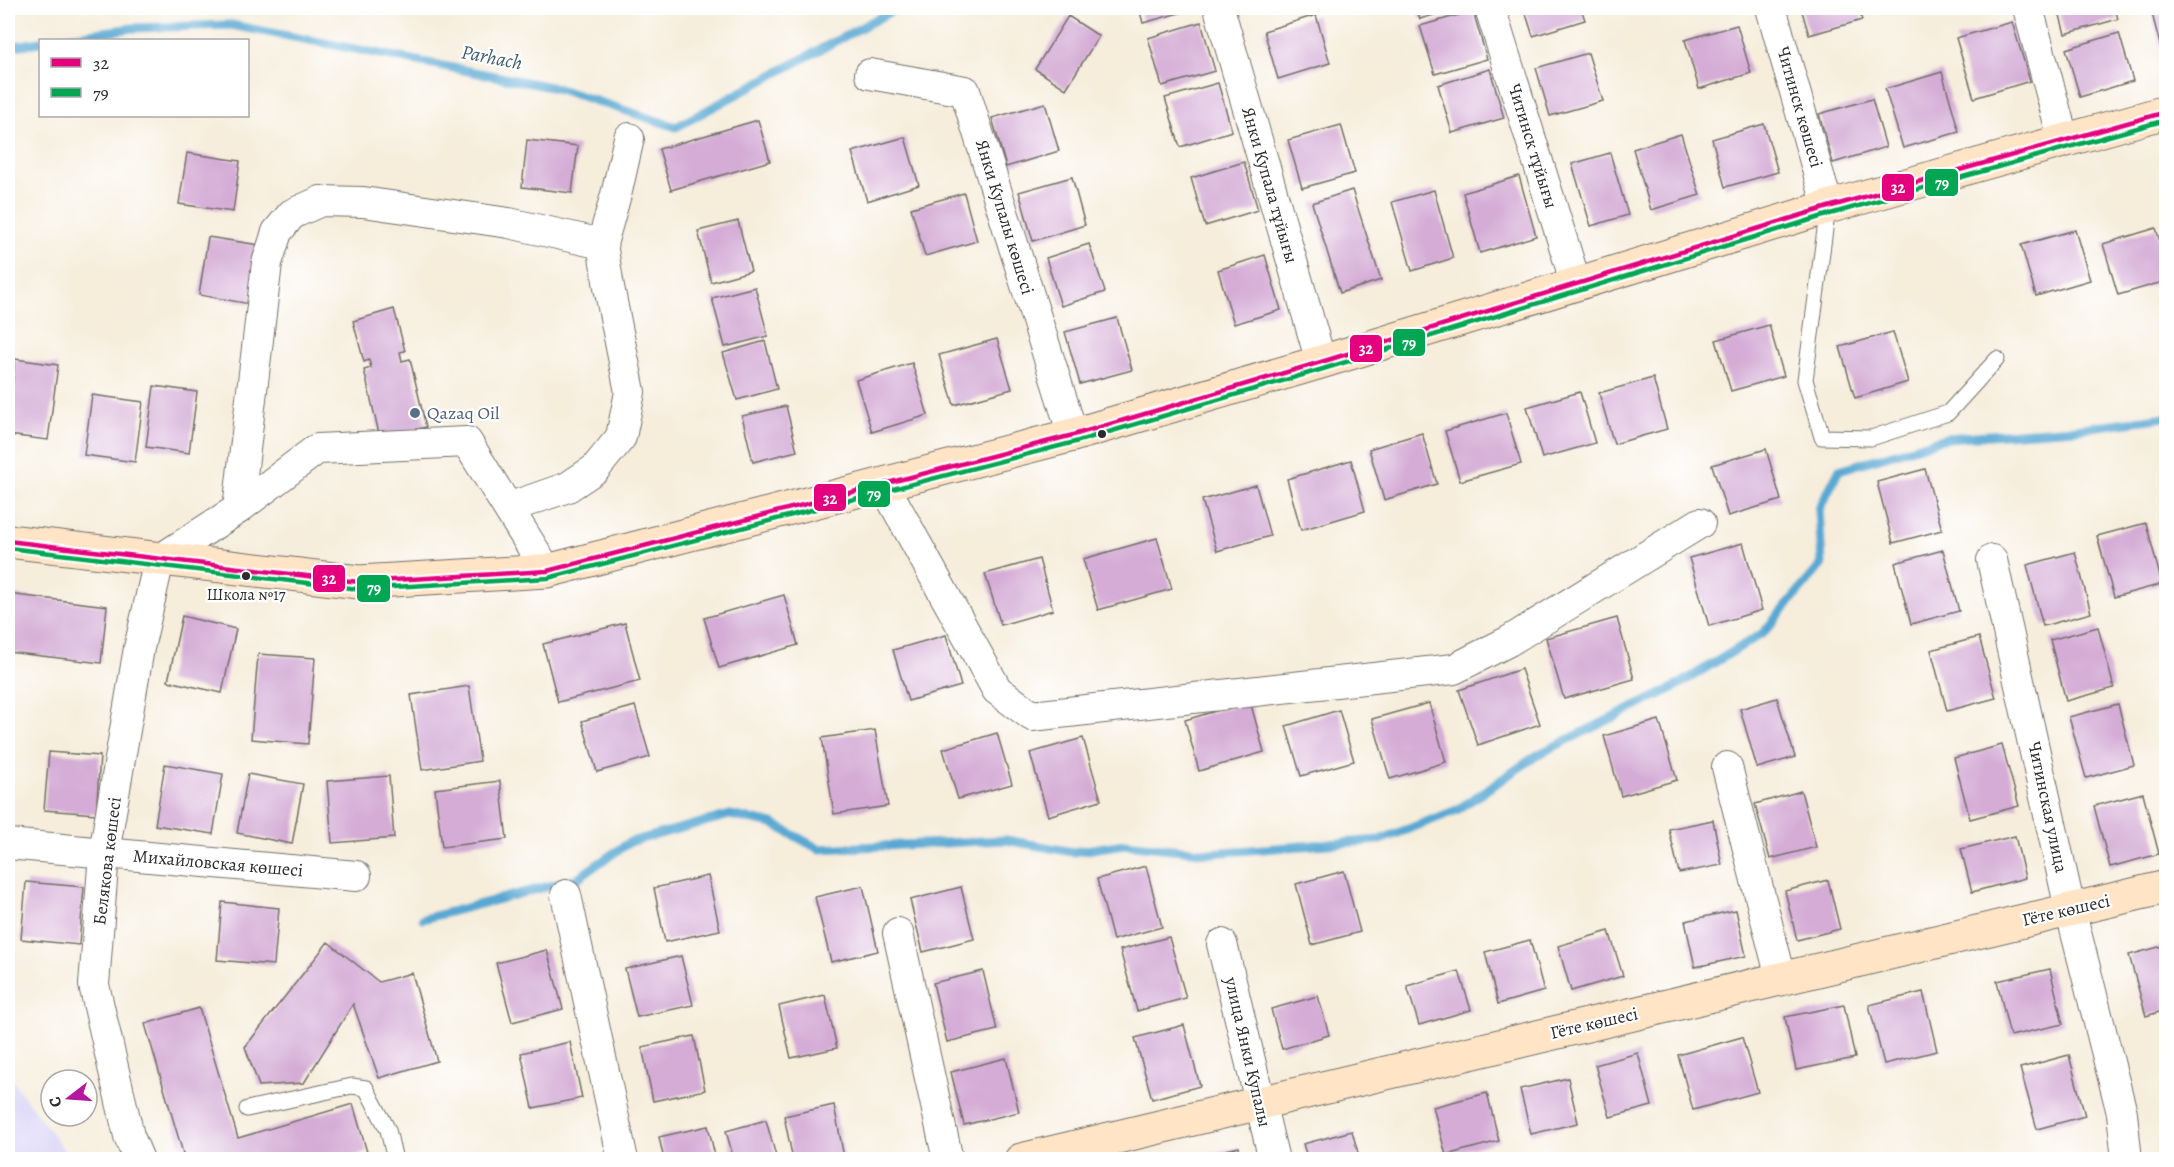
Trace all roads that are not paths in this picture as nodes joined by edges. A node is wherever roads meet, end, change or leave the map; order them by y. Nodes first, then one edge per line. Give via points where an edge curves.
1 (1219, 8) edge
2 (1490, 8) edge
3 (1771, 8) edge
4 (2028, 8) edge
5 (870, 74) dead end
6 (2166, 112) edge
7 (629, 138) dead end
8 (2064, 142) junction
9 (1828, 207) junction
10 (602, 244) junction
11 (1576, 284) junction
12 (1997, 359) dead end
13 (1321, 362) junction
14 (1073, 435) junction
15 (884, 485) junction
16 (508, 508) junction
17 (238, 509) junction
18 (1700, 523) dead end
19 (8, 541) edge
20 (159, 560) junction
21 (1992, 560) dead end
22 (548, 571) junction
23 (1727, 767) dead end
24 (8, 844) edge
25 (104, 853) junction
26 (356, 876) dead end
27 (2166, 887) edge
28 (566, 895) dead end
29 (2070, 909) junction
30 (898, 933) dead end
31 (1222, 944) dead end
32 (1781, 978) junction
33 (1259, 1103) junction
34 (247, 1108) dead end
35 (139, 1160) edge
36 (395, 1160) edge
37 (622, 1160) edge
38 (948, 1160) edge
39 (1021, 1160) edge
40 (1274, 1160) edge
41 (2127, 1160) edge

1 - 13 street, Янки Купала тұйығы
2 - 11 street, Читинск тұйығы
3 - 9 street, Читинск көшесі
4 - 8 street
5 - 14 street, Янки Купалы көшесі via 965,92
6 - 8 main road
7 - 10 street
8 - 9 main road
9 - 11 main road
9 - 12 lane via 1805,380 1822,437 1871,438 1948,413
10 - 16 street via 630,392 621,437 596,469 568,487
10 - 17 street via 509,223 363,202 321,201 292,214 277,231 267,263
11 - 13 main road
13 - 14 main road
14 - 15 main road
15 - 18 street via 997,690 1032,716 1454,669 1509,641
15 - 22 main road
16 - 17 street via 467,442 316,449
16 - 22 street
17 - 20 street
19 - 20 main road
20 - 22 main road via 359,582
20 - 25 street, Белякова көшесі via 139,648
21 - 29 street, Читинская улица
23 - 32 street
24 - 25 street, Михайловская көшесі
25 - 26 street, Михайловская көшесі
25 - 35 street, Белякова көшесі via 94,985 129,1136
27 - 29 main road, Гёте көшесі
28 - 37 street
29 - 32 main road, Гёте көшесі
29 - 41 street, Читинская улица via 2122,1113
30 - 38 street
31 - 33 street, улица Янки Купалы
32 - 33 main road, Гёте көшесі
33 - 39 main road, Гёте көшесі
33 - 40 street, улица Янки Купалы
34 - 36 lane via 352,1086 366,1088 388,1130

